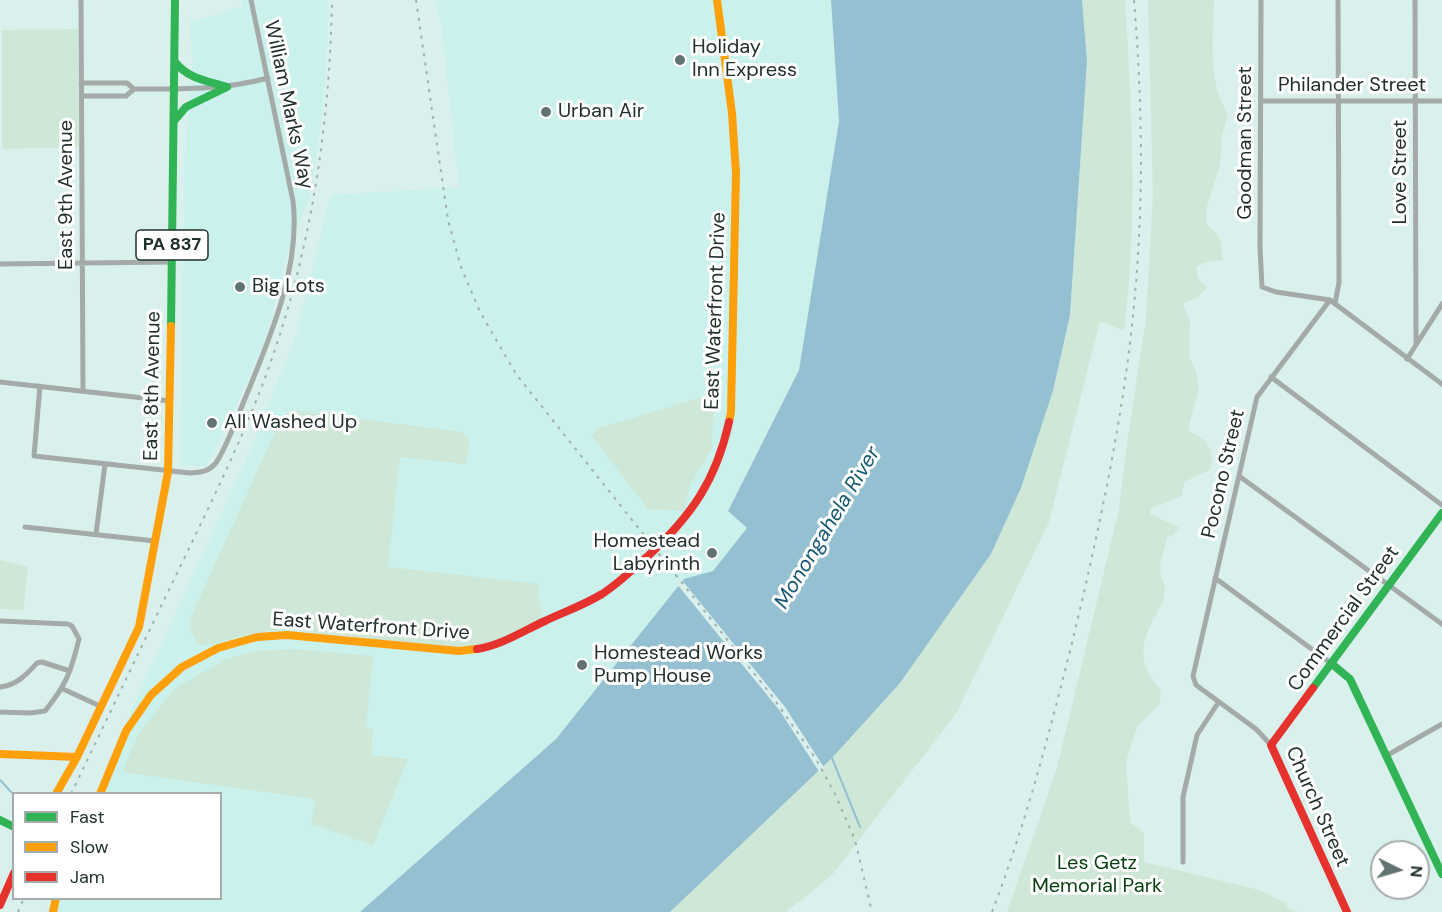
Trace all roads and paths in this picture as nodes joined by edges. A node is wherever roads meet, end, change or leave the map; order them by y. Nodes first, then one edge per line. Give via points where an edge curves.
1 (81, 0) edge
2 (175, 0) edge
3 (251, 0) edge
4 (717, 0) edge
5 (1261, 0) edge
6 (1338, 0) edge
7 (1416, 0) edge
8 (174, 61) junction
9 (268, 78) junction
10 (81, 83) junction
11 (227, 87) junction
12 (134, 89) junction
13 (174, 89) junction
14 (82, 96) junction
15 (1261, 101) junction
16 (1338, 101) junction
17 (1416, 101) junction
18 (1442, 101) edge
19 (174, 122) junction
20 (172, 262) junction
21 (83, 263) junction
22 (0, 264) edge
23 (1333, 302) junction
24 (1442, 304) edge
25 (1416, 343) junction
26 (1407, 358) junction
27 (1270, 377) junction
28 (0, 382) edge
29 (1442, 384) edge
30 (40, 386) junction
31 (83, 391) junction
32 (170, 400) junction
33 (105, 464) junction
34 (168, 471) junction
35 (1239, 476) junction
36 (1442, 505) edge
37 (1442, 513) edge
38 (25, 527) dead end
39 (96, 534) junction
40 (155, 542) junction
41 (1215, 578) junction
42 (1389, 585) junction
43 (0, 621) edge
44 (1442, 624) edge
45 (1332, 664) junction
46 (70, 671) junction
47 (1193, 676) joint
48 (0, 687) edge
49 (63, 689) junction
50 (1218, 703) junction
51 (102, 707) junction
52 (0, 712) edge
53 (1442, 724) edge
54 (1271, 745) junction
55 (0, 754) edge
56 (1386, 756) junction
57 (77, 757) junction
58 (57, 792) edge
59 (101, 792) edge
60 (1183, 862) dead end
61 (1442, 874) edge
62 (12, 878) edge
63 (0, 905) edge
64 (1347, 912) edge

1 - 10 street, East 9th Avenue
2 - 8 street, East 8th Avenue / PA 837
3 - 9 street, William Marks Way
4 - 59 street, East Waterfront Drive via 736,173 731,412 716,469 686,519 604,593 488,647 459,651 279,635 248,638 216,648 184,665 150,696 124,735
5 - 15 street, Goodman Street
6 - 16 street
7 - 17 street, Love Street
8 - 11 street via 187,75
8 - 13 street, East 8th Avenue / PA 837
9 - 11 street
9 - 34 street, William Marks Way via 295,217 294,245 272,334 216,463 206,472
10 - 12 street via 127,82
10 - 14 street, East 9th Avenue
11 - 13 street
11 - 19 street via 189,104
12 - 13 street
12 - 14 street via 126,96
13 - 19 street, East 8th Avenue / PA 837
14 - 21 street, East 9th Avenue
15 - 16 street, Philander Street
15 - 23 street, Goodman Street via 1263,287
16 - 17 street, Philander Street
16 - 23 street via 1339,282
17 - 18 street, Philander Street
17 - 25 street, Love Street
19 - 20 street, East 8th Avenue / PA 837
20 - 21 street
20 - 32 street, East 8th Avenue / PA 837
21 - 22 street
21 - 31 street, East 9th Avenue
23 - 26 street
23 - 27 street, Pocono Street
24 - 25 street
25 - 26 street
26 - 29 street
27 - 35 street, Pocono Street via 1257,397
27 - 36 street
28 - 30 street
30 - 31 street
30 - 33 street, William Marks Way via 34,456
31 - 32 street
32 - 34 street, East 8th Avenue / PA 837
33 - 34 street, William Marks Way
33 - 39 street
34 - 40 street, East 8th Avenue / PA 837
35 - 41 street, Pocono Street
35 - 42 street
37 - 42 street, Commercial Street
38 - 39 street
39 - 40 street
40 - 51 street, East 8th Avenue / PA 837 via 139,627
41 - 45 street
41 - 47 street, Pocono Street
42 - 44 street
42 - 45 street, Commercial Street
43 - 46 street via 72,626 79,639
45 - 54 street, Commercial Street
45 - 56 street via 1350,678
46 - 48 street via 37,663 14,685
46 - 49 street
47 - 50 street, Church Street via 1196,685
49 - 51 street
49 - 52 street via 45,711
50 - 54 street, Church Street via 1256,729
50 - 60 street via 1197,735 1185,787
51 - 57 street, East 8th Avenue / PA 837
53 - 56 street
54 - 64 street, Church Street
55 - 57 street
56 - 61 street
57 - 58 street, PA 837
62 - 63 street

